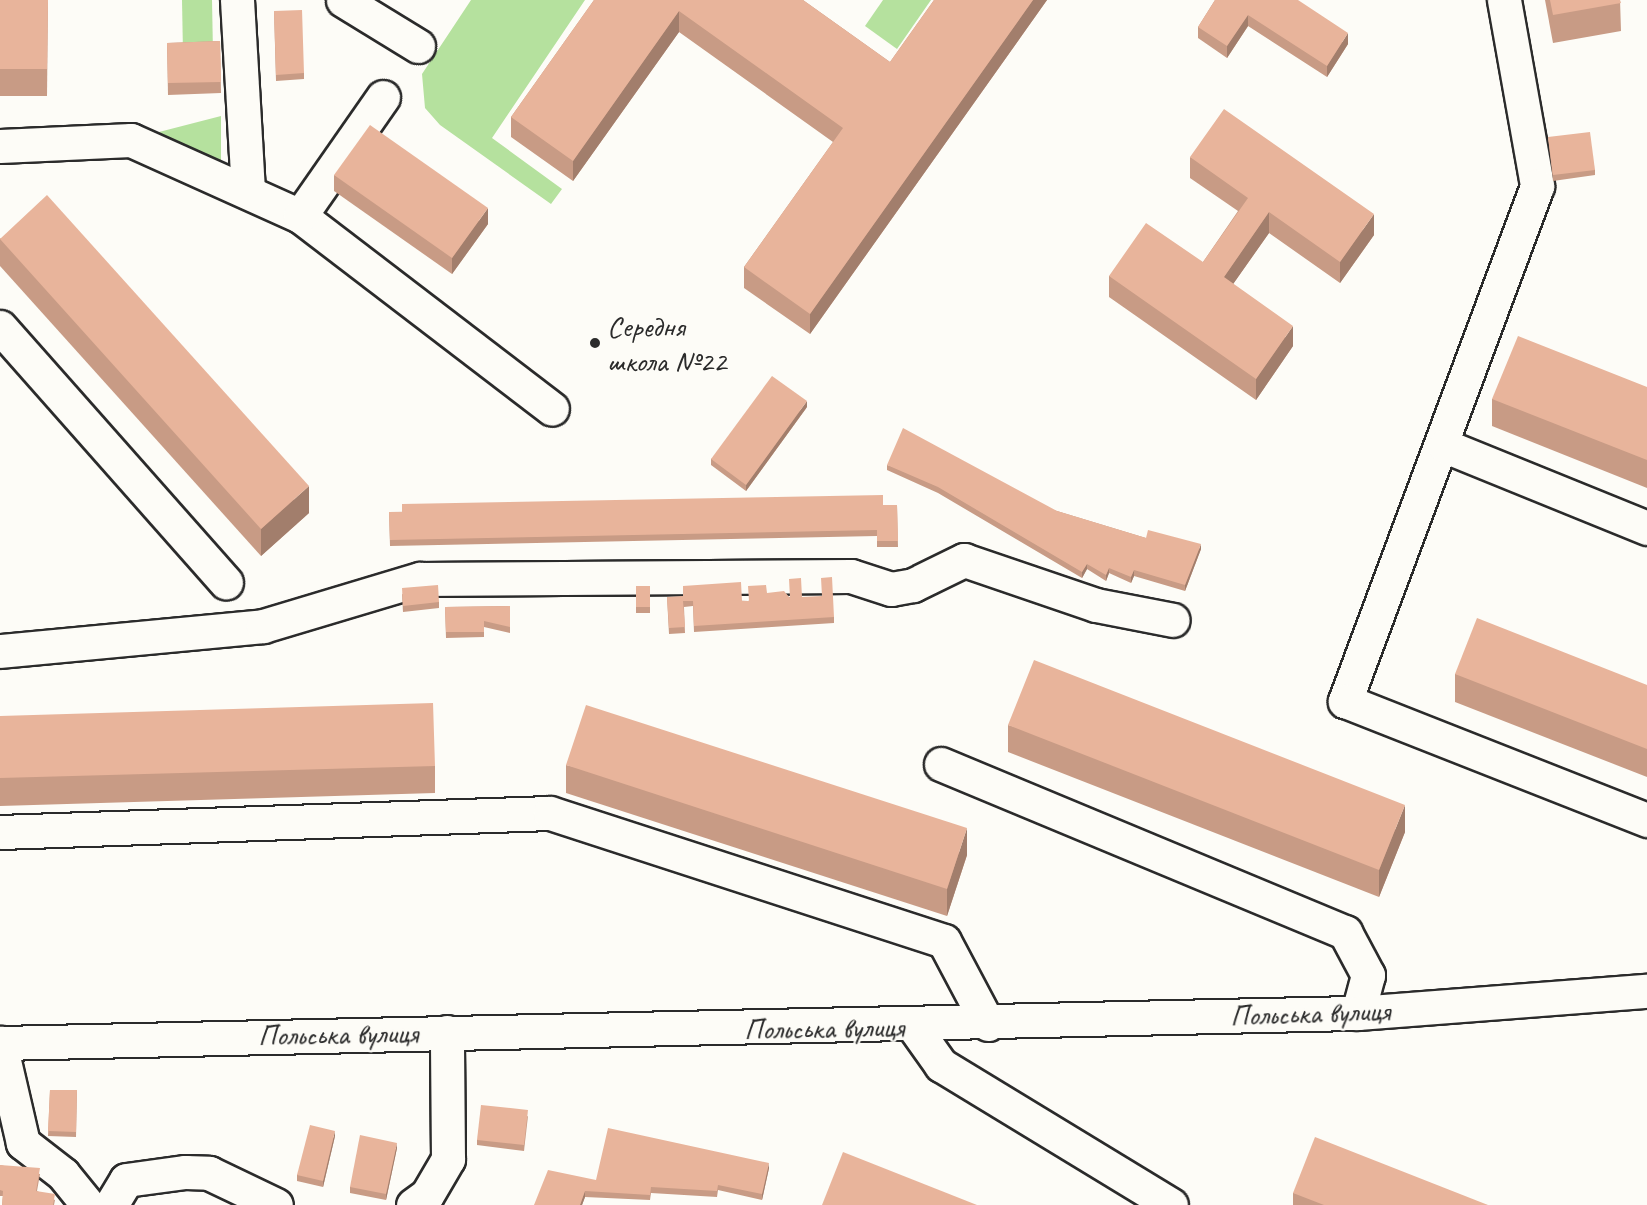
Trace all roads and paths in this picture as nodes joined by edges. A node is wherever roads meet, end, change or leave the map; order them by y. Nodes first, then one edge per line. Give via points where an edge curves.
1 (237, 0) edge
2 (343, 0) edge
3 (1504, 0) edge
4 (418, 46) dead end
5 (383, 97) dead end
6 (0, 146) edge
7 (248, 192) junction
8 (300, 216) junction
9 (0, 327) edge
10 (552, 409) dead end
11 (1444, 446) junction
12 (1647, 528) edge
13 (226, 582) dead end
14 (1173, 620) dead end
15 (0, 651) edge
16 (941, 764) dead end
17 (1647, 820) edge
18 (0, 832) edge
19 (1647, 991) edge
20 (1358, 1013) junction
21 (988, 1024) junction
22 (914, 1027) junction
23 (447, 1032) junction
24 (0, 1043) edge
25 (88, 1205) edge
26 (111, 1205) edge
27 (276, 1205) edge
28 (412, 1205) edge
29 (1171, 1205) edge

1 - 7 street
2 - 4 street
3 - 11 street via 1537,186
5 - 8 street
6 - 7 street via 131,140
7 - 8 street
8 - 10 street
9 - 13 street
11 - 12 street
11 - 17 street via 1345,701
14 - 15 street via 1096,605 964,560 891,590 851,576 420,579 263,626
16 - 20 street via 1345,932 1368,975
18 - 21 street via 550,813 944,941
19 - 20 street, Польська вулиця
20 - 21 street, Польська вулиця
21 - 22 street, Польська вулиця
22 - 23 street, Польська вулиця
22 - 29 street via 941,1065
23 - 24 street, Польська вулиця
23 - 28 street via 448,1159 427,1195
24 - 25 street via 23,1143 63,1174
26 - 27 street via 126,1180 193,1172 209,1173

